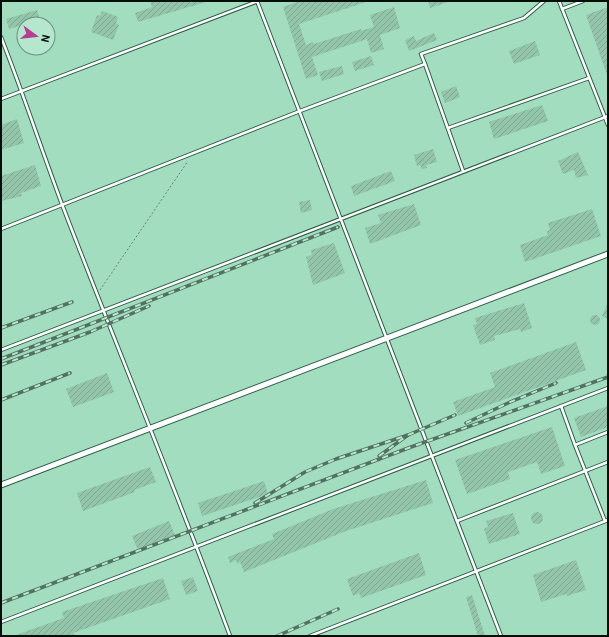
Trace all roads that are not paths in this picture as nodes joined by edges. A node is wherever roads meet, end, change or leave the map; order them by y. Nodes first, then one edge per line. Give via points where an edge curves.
1 (258, 1) edge
2 (544, 1) edge
3 (559, 1) edge
4 (583, 1) edge
5 (562, 9) junction
6 (1, 37) edge
7 (425, 64) junction
8 (589, 78) junction
9 (22, 91) junction
10 (1, 99) edge
11 (300, 111) junction
12 (606, 117) edge
13 (608, 125) edge
14 (448, 128) junction
15 (463, 171) junction
16 (63, 205) junction
17 (341, 218) junction
18 (1, 229) edge
19 (608, 254) edge
20 (104, 311) junction
21 (387, 338) junction
22 (1, 350) edge
23 (608, 388) edge
24 (561, 406) junction
25 (151, 429) junction
26 (608, 432) edge
27 (575, 445) junction
28 (432, 456) junction
29 (608, 462) edge
30 (586, 471) junction
31 (1, 485) edge
32 (457, 521) junction
33 (607, 521) edge
34 (197, 546) junction
35 (476, 572) junction
36 (1, 622) edge
37 (230, 636) edge
38 (310, 636) edge
39 (501, 636) edge

1 - 9 lane
1 - 11 lane
2 - 7 lane via 524,18 421,54
3 - 5 lane
4 - 5 lane
5 - 8 lane
6 - 9 lane
7 - 11 lane
7 - 14 lane
8 - 12 lane
8 - 14 lane
9 - 10 lane
9 - 16 lane
11 - 16 lane
11 - 17 lane
12 - 13 lane
12 - 15 lane
14 - 15 lane
15 - 17 lane
16 - 18 lane
16 - 20 lane
17 - 20 lane
17 - 21 lane
19 - 21 street
20 - 22 lane
20 - 25 lane
21 - 25 street
21 - 28 lane
23 - 24 lane
24 - 27 lane
24 - 28 lane
25 - 31 street
25 - 34 lane
26 - 27 lane
27 - 30 lane
28 - 32 lane
28 - 34 lane
29 - 30 lane
30 - 32 lane
30 - 33 lane
32 - 35 lane
33 - 35 lane
34 - 36 lane
34 - 37 lane
35 - 38 lane
35 - 39 lane

